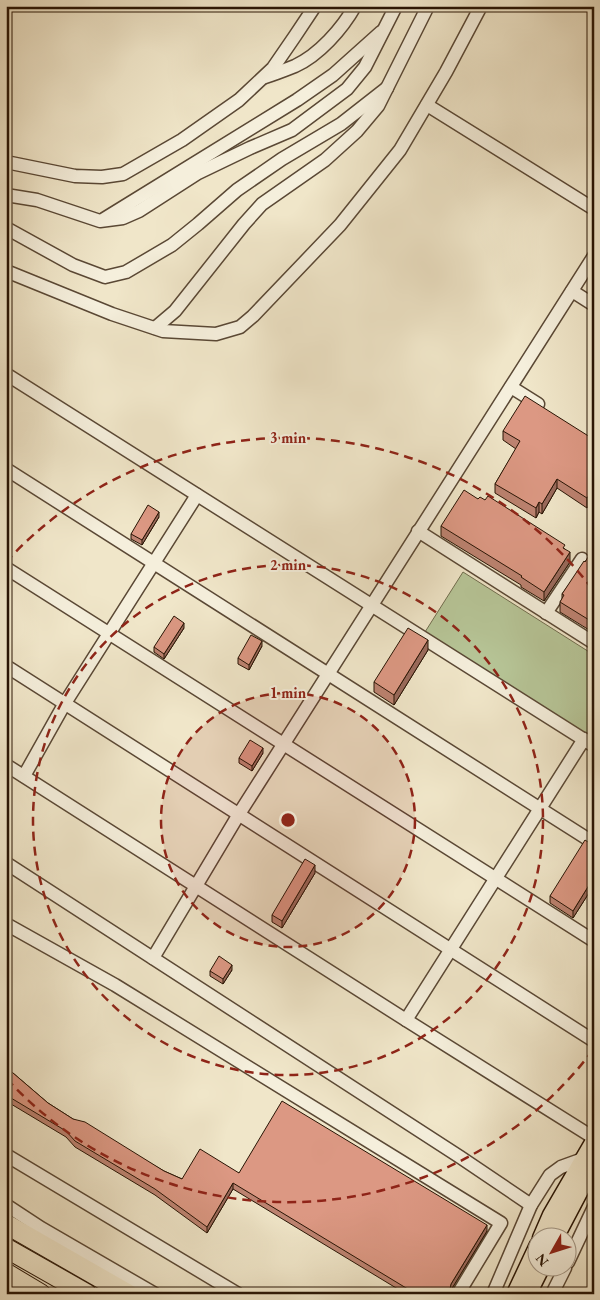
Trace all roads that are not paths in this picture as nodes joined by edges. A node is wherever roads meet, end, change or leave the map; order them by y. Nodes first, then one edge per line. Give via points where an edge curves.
1 (314, 6) edge
2 (356, 6) edge
3 (396, 6) edge
4 (428, 6) edge
5 (481, 6) edge
6 (386, 27) junction
7 (261, 79) junction
8 (387, 88) junction
9 (427, 105) junction
10 (6, 162) edge
11 (6, 195) edge
12 (594, 209) edge
13 (100, 222) junction
14 (6, 228) edge
15 (594, 256) edge
16 (6, 271) edge
17 (572, 291) junction
18 (594, 305) edge
19 (155, 328) junction
20 (8, 380) edge
21 (511, 387) junction
22 (551, 412) edge
23 (6, 469) edge
24 (197, 495) junction
25 (418, 531) junction
26 (582, 560) edge
27 (154, 563) junction
28 (6, 568) edge
29 (371, 605) junction
30 (546, 613) junction
31 (110, 634) junction
32 (594, 644) edge
33 (6, 666) edge
34 (328, 674) junction
35 (66, 703) junction
36 (589, 742) edge
37 (283, 744) junction
38 (6, 764) edge
39 (24, 776) junction
40 (540, 808) junction
41 (239, 814) junction
42 (594, 843) edge
43 (6, 863) edge
44 (495, 878) junction
45 (195, 885) junction
46 (6, 924) edge
47 (594, 941) edge
48 (451, 949) junction
49 (153, 958) junction
50 (406, 1020) junction
51 (594, 1041) edge
52 (594, 1139) edge
53 (6, 1155) edge
54 (591, 1165) edge
55 (531, 1205) junction
56 (6, 1206) edge
57 (594, 1207) edge
58 (6, 1224) edge
59 (546, 1228) edge
60 (560, 1228) edge
61 (578, 1241) edge
62 (6, 1248) edge
63 (528, 1266) edge
64 (6, 1273) edge
65 (536, 1278) edge
66 (560, 1278) edge
67 (41, 1294) edge
68 (87, 1294) edge
69 (128, 1294) edge
70 (155, 1294) edge
71 (238, 1294) edge
72 (458, 1294) edge
73 (493, 1294) edge
74 (515, 1294) edge
75 (528, 1294) edge
76 (552, 1294) edge

1 - 7 street via 273,68
2 - 7 street via 336,33 315,53 296,66
3 - 6 street
4 - 8 street
5 - 9 street
6 - 13 street via 333,75 297,100
6 - 13 street via 366,67 347,89 292,130 198,173 139,211
7 - 10 street via 239,100 190,135 123,174 75,176
8 - 14 street via 341,124 237,190 172,245 126,272 105,277 73,266
8 - 19 street via 378,106 357,131 325,160 262,204 176,311
9 - 12 street
9 - 19 street via 400,150 340,225 240,327 216,334
11 - 13 street via 37,200
15 - 17 street
16 - 19 street
17 - 18 street
17 - 21 street
20 - 24 street
21 - 22 street
21 - 25 street
23 - 27 street
24 - 27 street
24 - 29 street
25 - 29 street
25 - 30 street
26 - 30 street
27 - 31 street
27 - 34 street
28 - 31 street
29 - 34 street
29 - 36 street
30 - 32 street
31 - 35 street
31 - 37 street
33 - 35 street
34 - 37 street
34 - 40 street
35 - 39 street
35 - 41 street
36 - 40 street
37 - 41 street
37 - 44 street
38 - 39 street
39 - 45 street
40 - 42 street
40 - 44 street
41 - 45 street
41 - 48 street
43 - 49 street
44 - 47 street
44 - 48 street
45 - 49 street
45 - 50 street
46 - 72 street via 114,985 501,1223
48 - 50 street
48 - 51 street
49 - 55 street
50 - 52 street
52 - 54 main road
53 - 71 street
54 - 55 street via 561,1168 550,1174
54 - 59 main road via 552,1215
54 - 60 main road
55 - 73 street
56 - 70 street
57 - 61 street
58 - 69 highway
62 - 68 highway
63 - 74 main road
64 - 67 highway
65 - 75 main road
66 - 76 street

